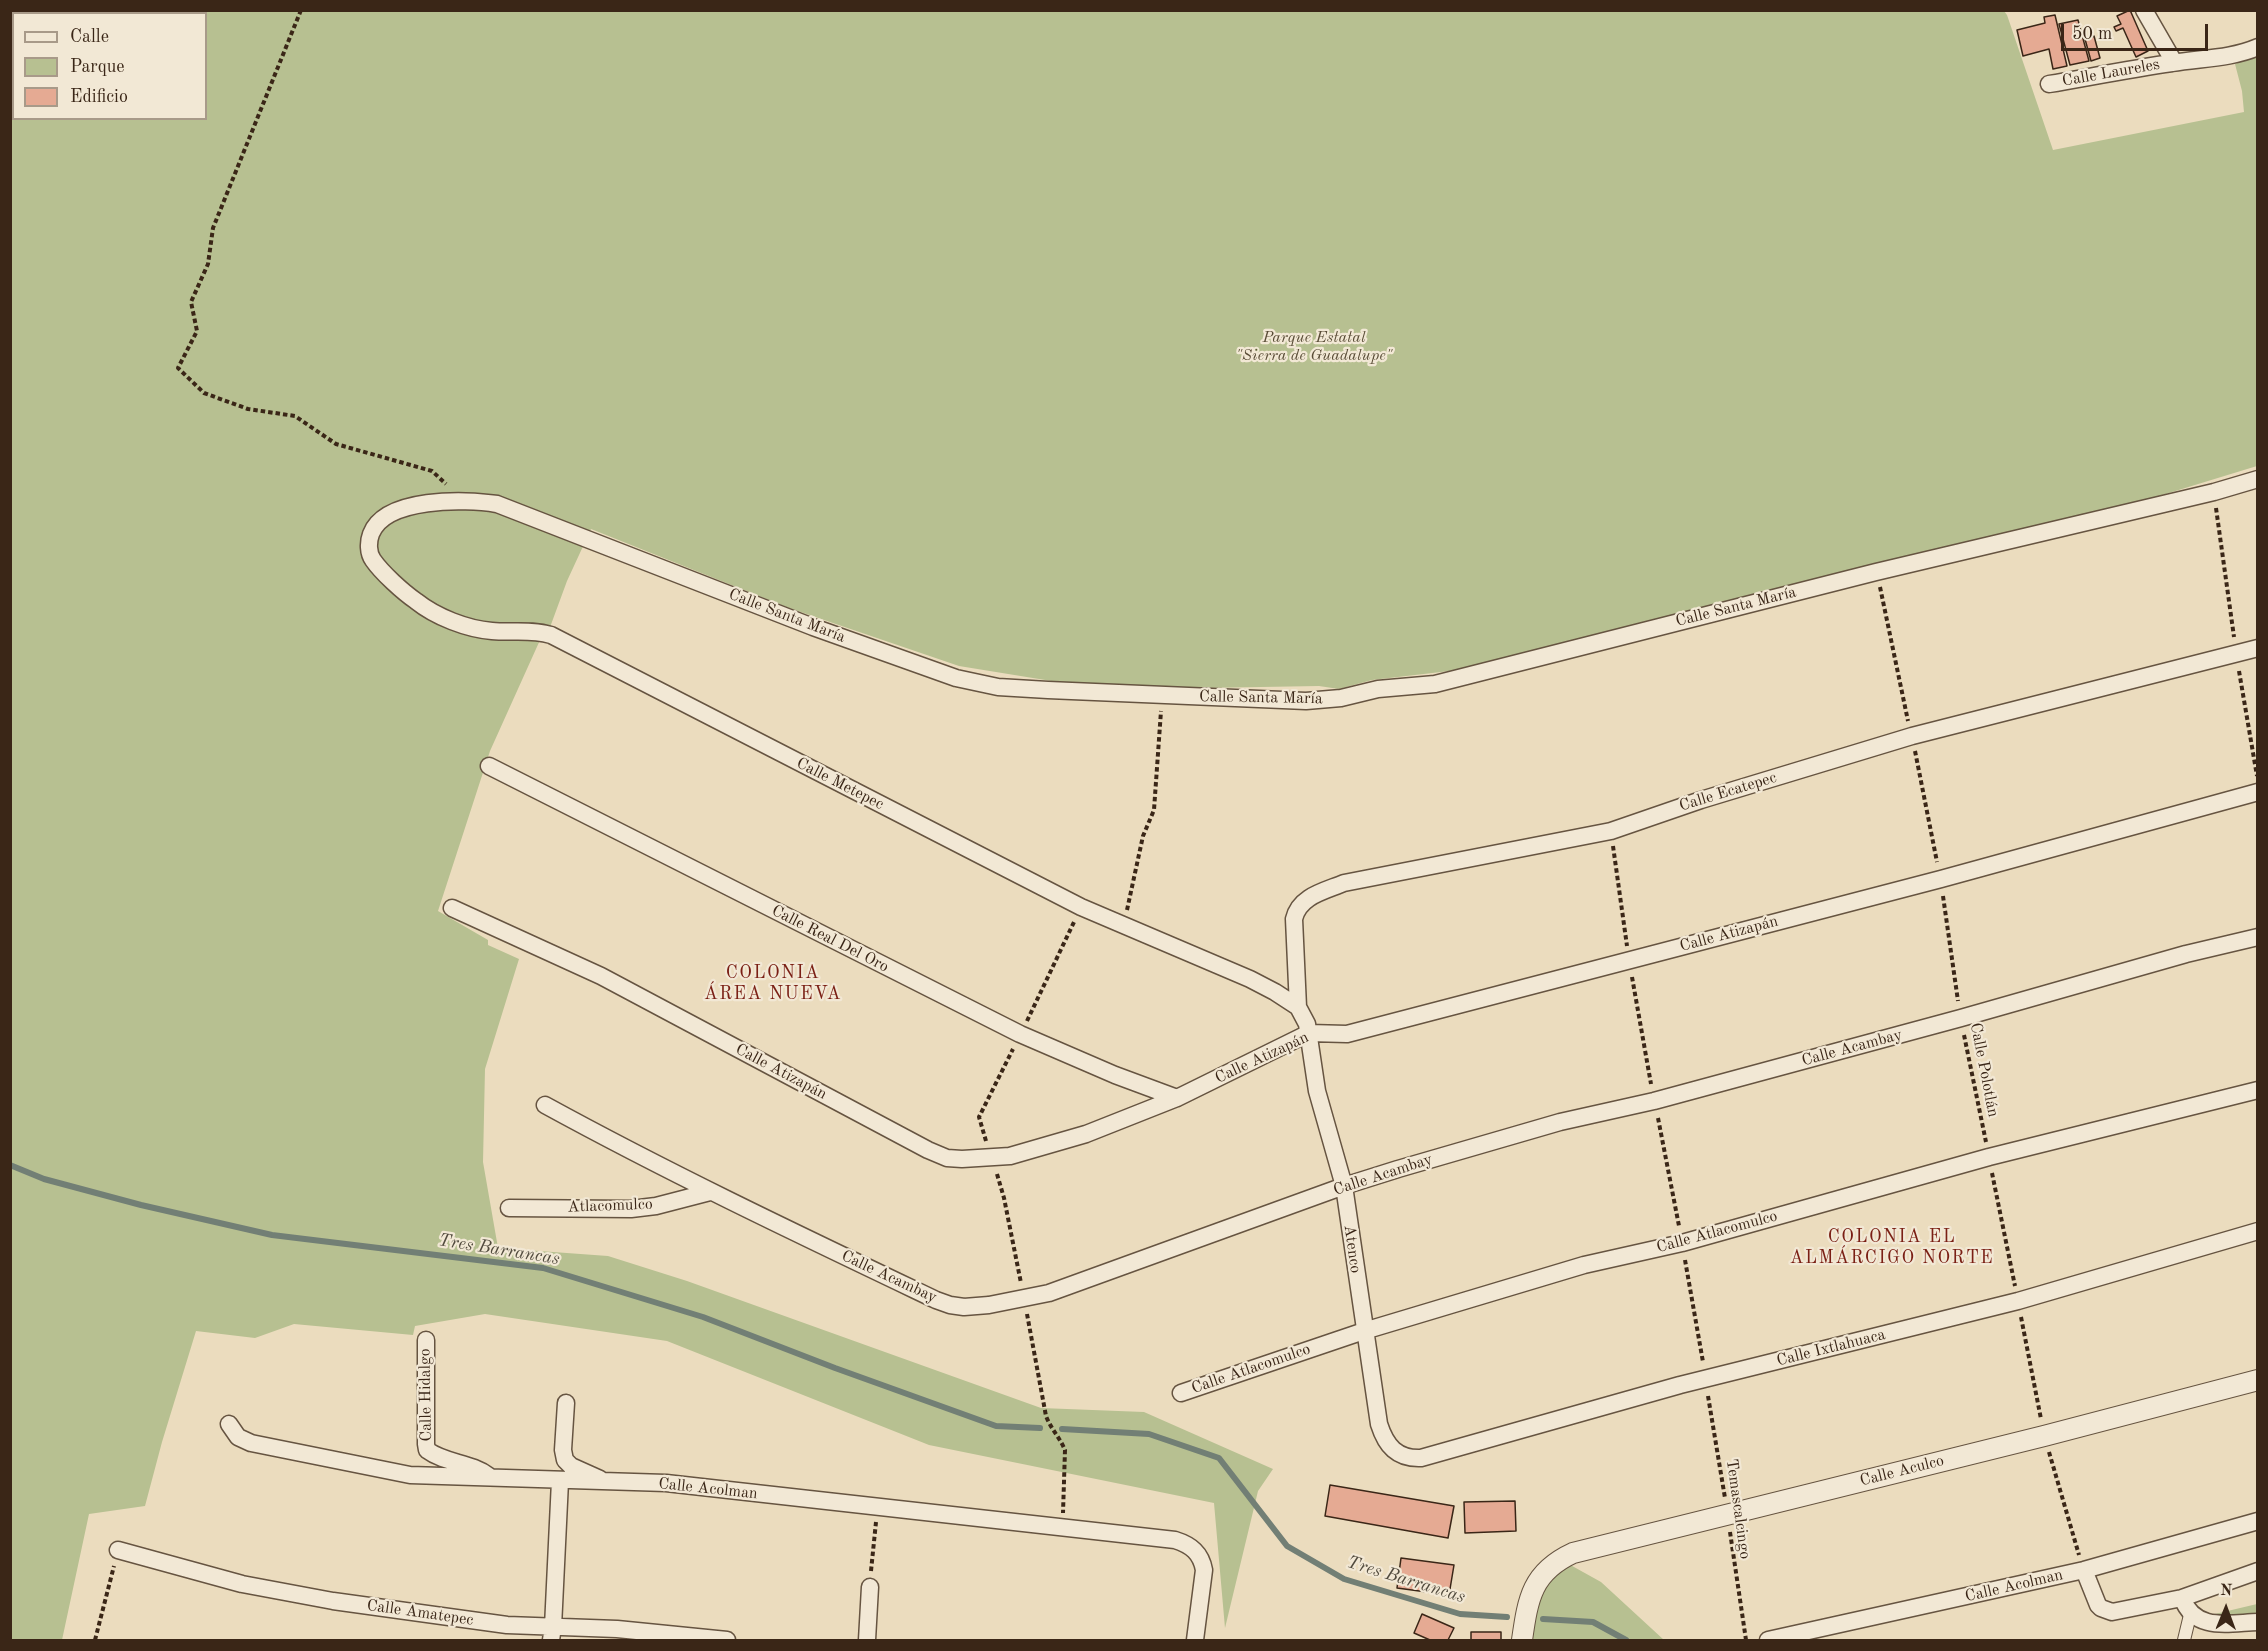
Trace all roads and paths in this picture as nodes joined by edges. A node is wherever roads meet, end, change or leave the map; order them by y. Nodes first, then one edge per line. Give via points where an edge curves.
1 (301, 10) edge
2 (2144, 10) edge
3 (2258, 47) edge
4 (2174, 62) junction
5 (2049, 84) dead end
6 (2258, 479) edge
7 (458, 501) junction
8 (369, 550) joint
9 (1876, 572) junction
10 (2258, 648) edge
11 (1162, 696) junction
12 (1912, 736) junction
13 (489, 766) dead end
14 (2258, 792) edge
15 (1941, 879) junction
16 (1081, 907) junction
17 (452, 908) dead end
18 (1124, 925) junction
19 (2258, 938) edge
20 (1298, 1007) junction
21 (1961, 1018) junction
22 (1309, 1033) junction
23 (1020, 1034) junction
24 (2258, 1090) edge
25 (1177, 1098) junction
26 (546, 1106) dead end
27 (1989, 1157) junction
28 (992, 1159) junction
29 (1344, 1186) junction
30 (710, 1192) junction
31 (509, 1208) dead end
32 (2258, 1231) edge
33 (1024, 1299) junction
34 (2018, 1301) junction
35 (1364, 1331) junction
36 (426, 1340) dead end
37 (1706, 1380) junction
38 (2258, 1380) edge
39 (1181, 1393) dead end
40 (566, 1402) dead end
41 (229, 1424) dead end
42 (2044, 1436) junction
43 (1404, 1457) joint
44 (492, 1479) junction
45 (560, 1481) junction
46 (606, 1482) junction
47 (877, 1508) junction
48 (1727, 1514) junction
49 (2258, 1521) edge
50 (1063, 1528) junction
51 (118, 1550) joint
52 (2084, 1570) junction
53 (2258, 1572) edge
54 (870, 1587) joint
55 (2182, 1598) junction
56 (2190, 1615) junction
57 (2258, 1622) edge
58 (552, 1634) edge
59 (95, 1641) edge
60 (727, 1641) edge
61 (867, 1641) edge
62 (1195, 1641) edge
63 (1522, 1641) edge
64 (1746, 1641) edge
65 (1768, 1641) edge
66 (2184, 1641) edge

1 - 7 path via 213,228 208,264 190,302 196,331 178,368 204,393 248,409 295,416 336,444 432,471
2 - 4 street, Calle Laureles
3 - 4 street, Calle Laureles via 2211,59
4 - 5 street, Calle Laureles
6 - 9 street, Calle Santa María
7 - 8 street, Calle Santa María via 393,511 377,522
7 - 11 street, Calle Santa María via 497,504 519,511 813,627 956,678 998,687
8 - 16 street, Calle Metepec via 371,559 416,602 445,617 473,628 551,634
9 - 11 street, Calle Santa María via 1435,684 1306,701
9 - 12 path, Calle Polotlán
10 - 12 street, Calle Ecatepec
11 - 18 path via 1154,810 1143,836
12 - 15 path, Calle Polotlán
12 - 20 street, Calle Ecatepec via 1611,831 1344,883 1302,903 1296,911
13 - 23 street, Calle Real Del Oro
14 - 15 street, Calle Atizapán
15 - 21 path, Calle Polotlán
15 - 22 street, Calle Atizapán via 1347,1034
16 - 18 street, Calle Metepec
16 - 23 path
17 - 28 street, Calle Atizapán via 601,976 928,1150 947,1158
18 - 20 street, Calle Metepec via 1250,979
19 - 21 street, Calle Acambay via 2186,954
20 - 22 street
21 - 27 path, Calle Polotlán
21 - 29 street, Calle Acambay via 1654,1101 1560,1122
22 - 25 street, Calle Atizapán
22 - 29 street, Atenco via 1317,1091
23 - 25 street, Calle Real Del Oro
23 - 28 path via 979,1117
24 - 27 street, Calle Atlacomulco
25 - 28 street, Calle Atizapán via 1086,1134
26 - 30 street, Calle Acambay
27 - 34 path, Calle Polotlán
27 - 35 street, Calle Atlacomulco via 1682,1243 1584,1265
28 - 33 path via 1004,1198
29 - 33 street, Calle Acambay via 1144,1260
29 - 35 street, Atenco
30 - 31 street, Atlacomulco via 631,1209
30 - 33 street, Calle Acambay via 950,1305 989,1305
32 - 34 street, Calle Ixtlahuaca
33 - 50 path via 1046,1416 1065,1450
34 - 37 street, Calle Ixtlahuaca
34 - 42 path, Calle Polotlán
35 - 39 street, Calle Atlacomulco
35 - 43 street, Atenco via 1379,1424 1396,1454
36 - 44 street, Calle Hidalgo via 427,1450 475,1467
37 - 43 street, Calle Ixtlahuaca via 1429,1456
37 - 48 path, Temascalcingo
38 - 42 street, Calle Aculco
40 - 46 street via 565,1460
41 - 44 street, Calle Acolman via 243,1441 375,1469
42 - 48 street, Calle Aculco
42 - 52 path, Calle Polotlán
44 - 45 street, Calle Acolman
45 - 46 street, Calle Acolman
45 - 58 street
46 - 47 street, Calle Acolman via 666,1483
47 - 50 street, Calle Acolman
47 - 54 path
48 - 63 street, Calle Aculco via 1573,1552 1540,1577 1526,1610
48 - 64 path, Temascalcingo
49 - 52 street, Calle Acolman
50 - 62 street, Calle Acolman via 1175,1540 1194,1548 1204,1570
51 - 58 street, Calle Amatepec via 242,1584
51 - 59 path
52 - 55 street via 2098,1605 2106,1610 2121,1611
52 - 65 street, Calle Acolman
53 - 55 street
54 - 61 street
55 - 56 street
56 - 57 street via 2213,1624
56 - 66 street
58 - 60 street, Calle Amatepec via 617,1629

